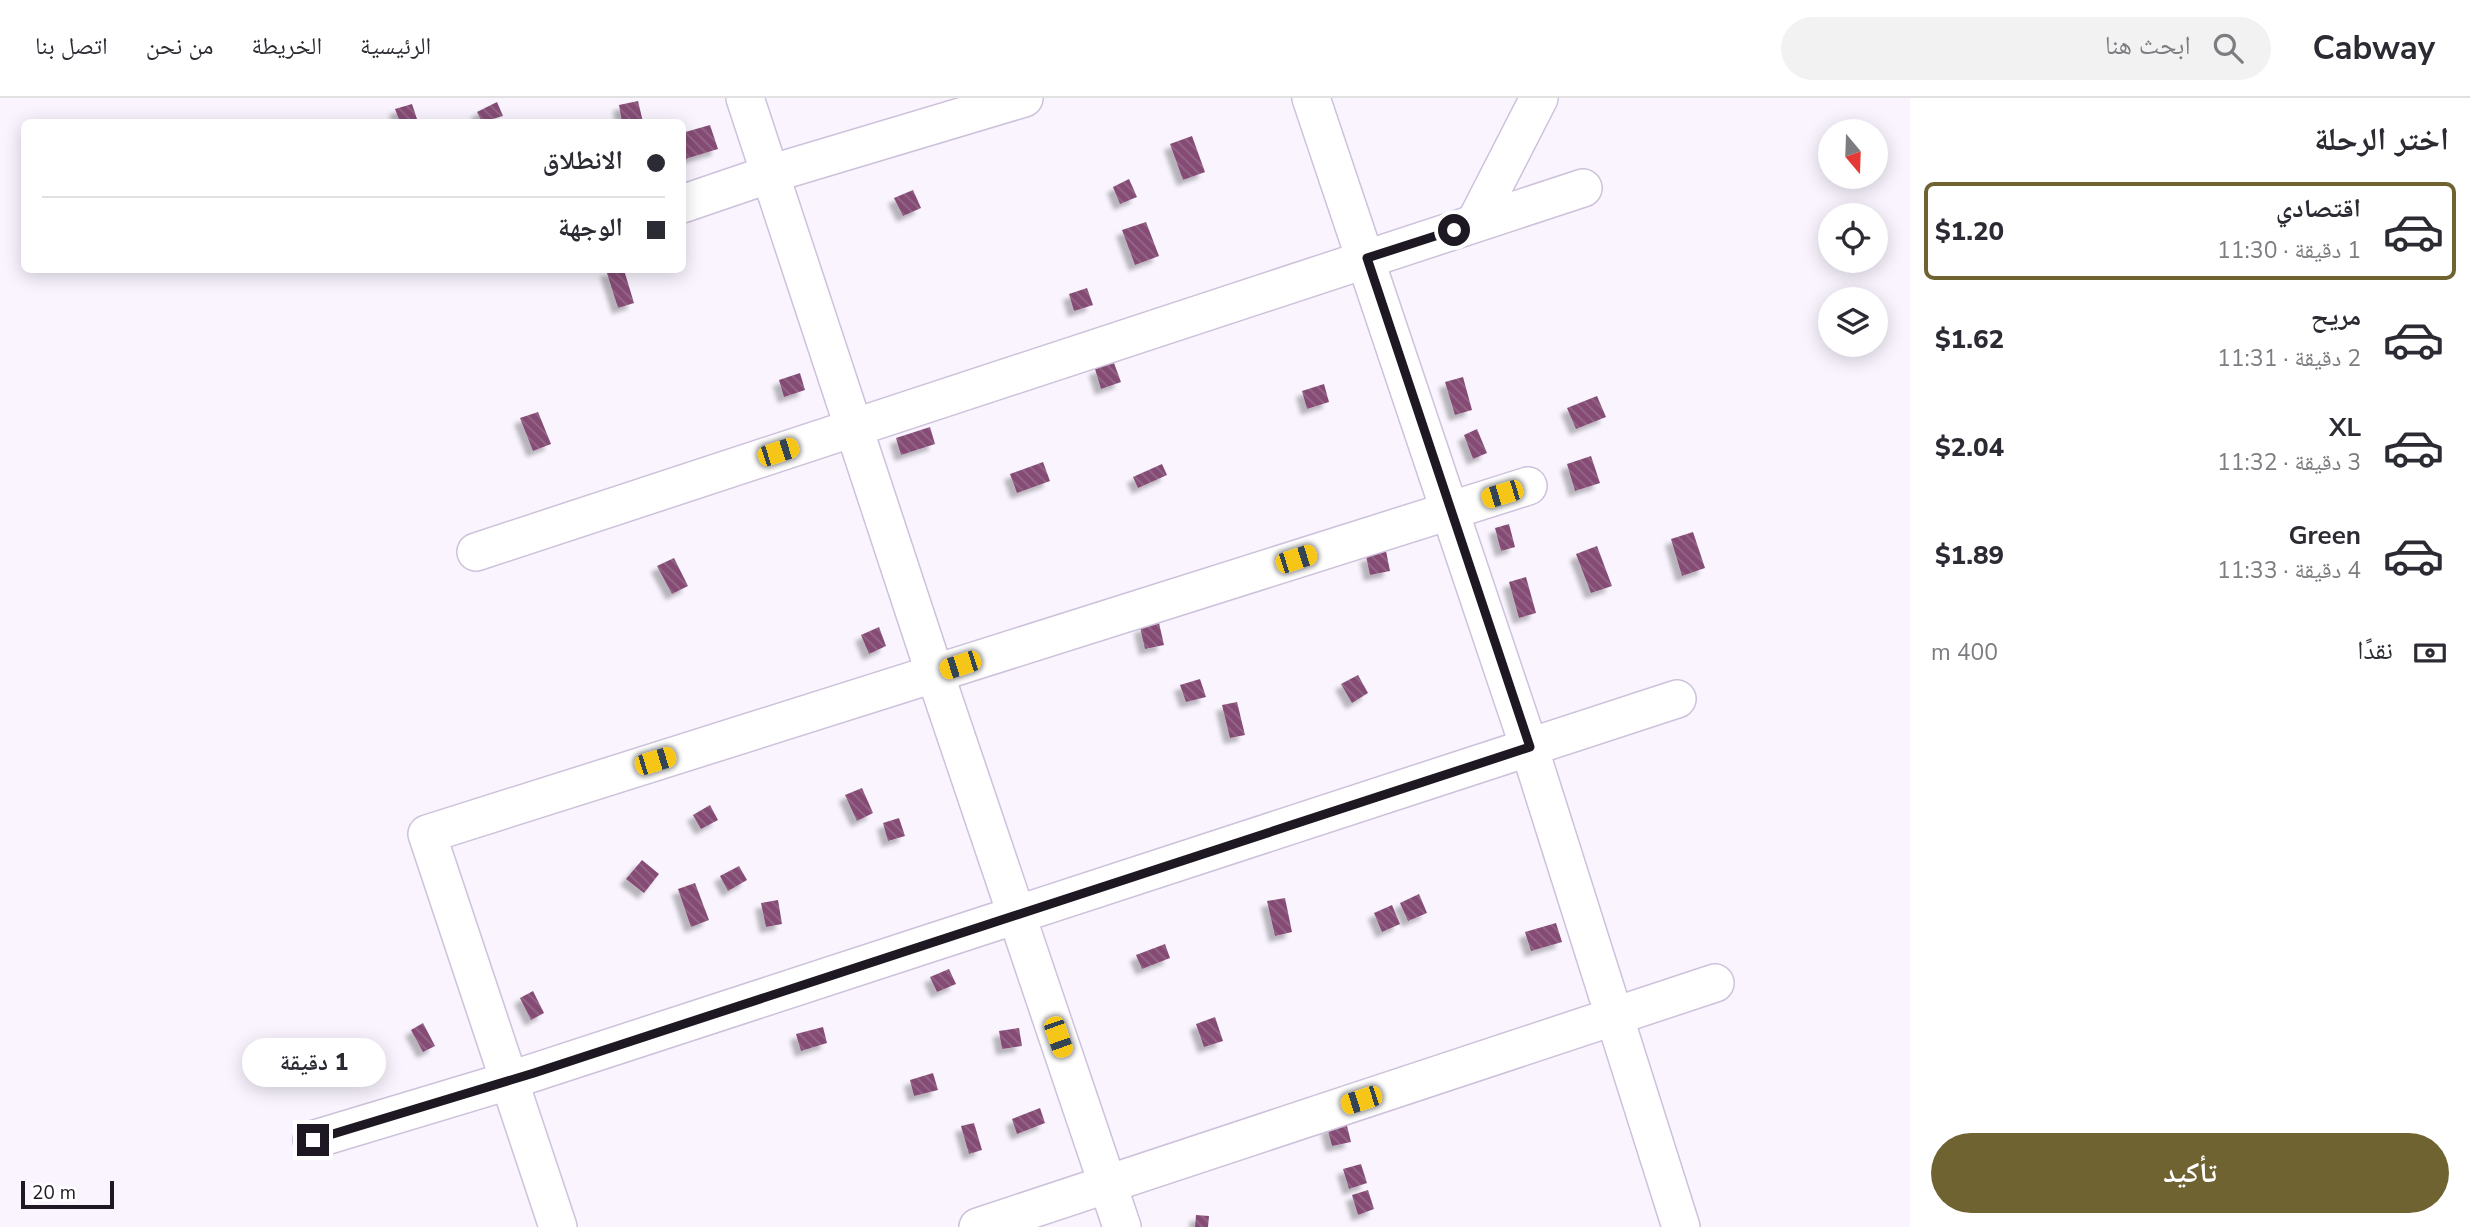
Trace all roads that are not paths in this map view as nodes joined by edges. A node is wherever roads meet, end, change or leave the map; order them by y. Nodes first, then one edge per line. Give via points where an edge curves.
1 (745, 98) edge
2 (1024, 98) edge
3 (1311, 98) edge
4 (1539, 98) edge
5 (770, 174) junction
6 (1583, 188) dead end
7 (686, 203) edge
8 (1475, 223) junction
9 (1367, 258) junction
10 (853, 427) junction
11 (1528, 486) dead end
12 (1451, 510) junction
13 (476, 552) dead end
14 (934, 674) junction
15 (1677, 699) dead end
16 (1530, 747) junction
17 (1017, 915) junction
18 (1715, 983) dead end
19 (1615, 1017) junction
20 (508, 1081) junction
21 (313, 1140) dead end
22 (1108, 1184) junction
23 (558, 1227) edge
24 (978, 1227) edge
25 (1122, 1227) edge
26 (1681, 1227) edge

1 - 5 street
2 - 5 street
3 - 9 street
4 - 8 street
5 - 7 street
5 - 10 street
6 - 8 street
8 - 9 street
9 - 10 street
9 - 12 street
10 - 13 street
10 - 14 street
11 - 12 street
12 - 14 street
12 - 16 street
14 - 17 street
14 - 20 street via 427,834
15 - 16 street
16 - 17 street
16 - 19 street
17 - 20 street
17 - 22 street
18 - 19 street
19 - 22 street
19 - 26 street
20 - 21 street
20 - 23 street
22 - 24 street
22 - 25 street

